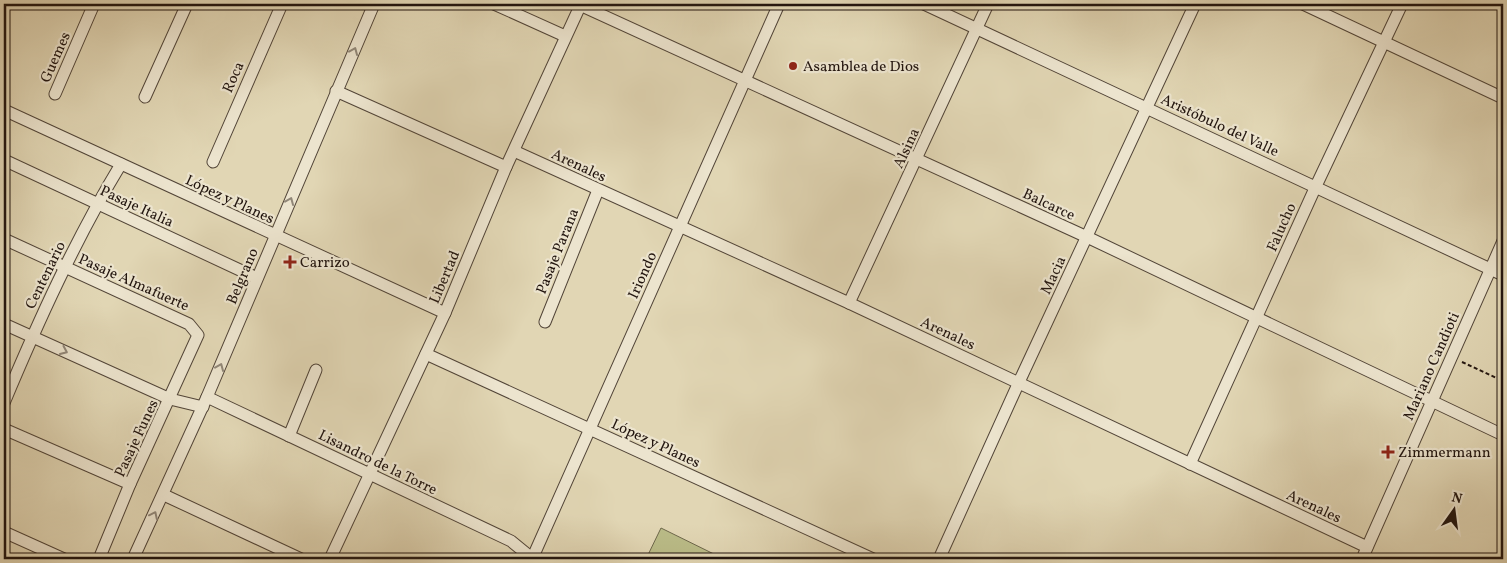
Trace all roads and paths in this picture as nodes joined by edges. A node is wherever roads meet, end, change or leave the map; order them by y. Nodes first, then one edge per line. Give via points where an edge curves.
1 (94, 4) edge
2 (187, 4) edge
3 (282, 4) edge
4 (374, 4) edge
5 (494, 4) edge
6 (580, 4) edge
7 (779, 4) edge
8 (924, 4) edge
9 (988, 4) edge
10 (1195, 4) edge
11 (1303, 4) edge
12 (1402, 4) edge
13 (976, 28) junction
14 (565, 36) junction
15 (1384, 42) junction
16 (746, 80) junction
17 (336, 92) junction
18 (54, 94) dead end
19 (145, 97) dead end
20 (1503, 98) edge
21 (1147, 108) junction
22 (4, 110) edge
23 (514, 151) junction
24 (4, 160) edge
25 (917, 160) junction
26 (212, 162) dead end
27 (120, 164) junction
28 (506, 167) junction
29 (1316, 186) junction
30 (598, 190) junction
31 (97, 204) junction
32 (680, 226) junction
33 (276, 236) junction
34 (1087, 237) junction
35 (4, 240) edge
36 (1503, 241) edge
37 (65, 268) junction
38 (1491, 269) junction
39 (1503, 275) edge
40 (257, 278) junction
41 (850, 303) junction
42 (445, 313) junction
43 (1257, 317) junction
44 (545, 322) dead end
45 (4, 324) edge
46 (196, 330) joint
47 (32, 337) junction
48 (426, 354) junction
49 (1451, 357) junction
50 (316, 370) dead end
51 (1503, 381) edge
52 (1019, 382) junction
53 (170, 400) junction
54 (1431, 401) junction
55 (205, 402) junction
56 (4, 403) edge
57 (4, 429) edge
58 (590, 430) junction
59 (1503, 435) edge
60 (289, 436) junction
61 (1190, 464) junction
62 (369, 474) junction
63 (130, 484) junction
64 (164, 495) junction
65 (4, 532) edge
66 (1367, 547) junction
67 (64, 559) edge
68 (99, 559) edge
69 (133, 559) edge
70 (301, 559) edge
71 (330, 559) edge
72 (532, 559) edge
73 (873, 559) edge
74 (939, 559) edge
75 (1362, 559) edge

1 - 18 street, Guemes
2 - 19 street
3 - 26 street, Roca
17 -> 4 street, Belgrano
5 - 14 street
6 - 14 street, Libertad
6 - 16 street, Balcarce
7 - 16 street, Iriondo
8 - 13 street, Aristóbulo del Valle
9 - 13 street, Alsina
10 - 21 street, Macia
11 - 15 street
12 - 15 street, Falucho
13 - 21 street, Aristóbulo del Valle
13 - 25 street, Alsina
14 - 23 street, Libertad
15 - 20 street
15 - 29 street, Falucho
16 - 25 street, Balcarce
16 - 32 street, Iriondo
17 - 28 street
33 -> 17 street, Belgrano
21 - 29 street, Aristóbulo del Valle
21 - 34 street, Macia
22 - 27 street, López y Planes
23 - 28 street, Libertad
23 - 30 street, Arenales
24 - 31 street, Pasaje Italia
25 - 34 street, Balcarce
25 - 41 street, Alsina
27 - 31 street, Centenario
27 - 33 street, López y Planes
28 - 42 street, Libertad
29 - 38 street, Aristóbulo del Valle
29 - 43 street, Falucho
30 - 32 street, Arenales
30 - 44 street, Pasaje Parana
31 - 37 street, Centenario
31 - 40 street, Pasaje Italia
32 - 41 street, Arenales
32 - 58 street, Iriondo
33 - 40 street, Belgrano
33 - 42 street, López y Planes
34 - 43 street, Balcarce
34 - 52 street, Macia
35 - 37 street, Pasaje Almafuerte
36 - 38 street, Mariano Candioti
37 - 46 street, Pasaje Almafuerte
37 - 47 street, Centenario
38 - 39 street, Aristóbulo del Valle
38 - 49 street, Mariano Candioti
55 -> 40 street, Belgrano
41 - 52 street, Arenales
42 - 48 street, Libertad
43 - 54 street, Balcarce
43 - 61 street, Falucho
45 - 47 street, Lisandro de la Torre
46 - 53 street, Pasaje Funes via 198,336
47 -> 53 street, Lisandro de la Torre
47 - 56 street, Centenario
48 - 58 street, López y Planes
48 - 62 street, Libertad
49 - 51 path
49 - 54 street, Mariano Candioti
50 - 60 street
52 - 61 street, Arenales
52 - 74 street, Macia
53 - 55 street, Lisandro de la Torre
53 - 63 street, Pasaje Funes
54 - 59 street, Balcarce
54 - 66 street, Mariano Candioti
55 - 60 street, Lisandro de la Torre
55 - 64 street, Belgrano
57 - 63 street
58 - 72 street, Iriondo
58 - 73 street, López y Planes
60 - 62 street, Lisandro de la Torre
61 - 66 street, Arenales
62 - 71 street, Libertad
62 - 72 street, Lisandro de la Torre via 511,542
63 - 68 street, Pasaje Funes
69 -> 64 street, Belgrano
64 - 70 street
65 - 67 street
66 - 75 street, Mariano Candioti

